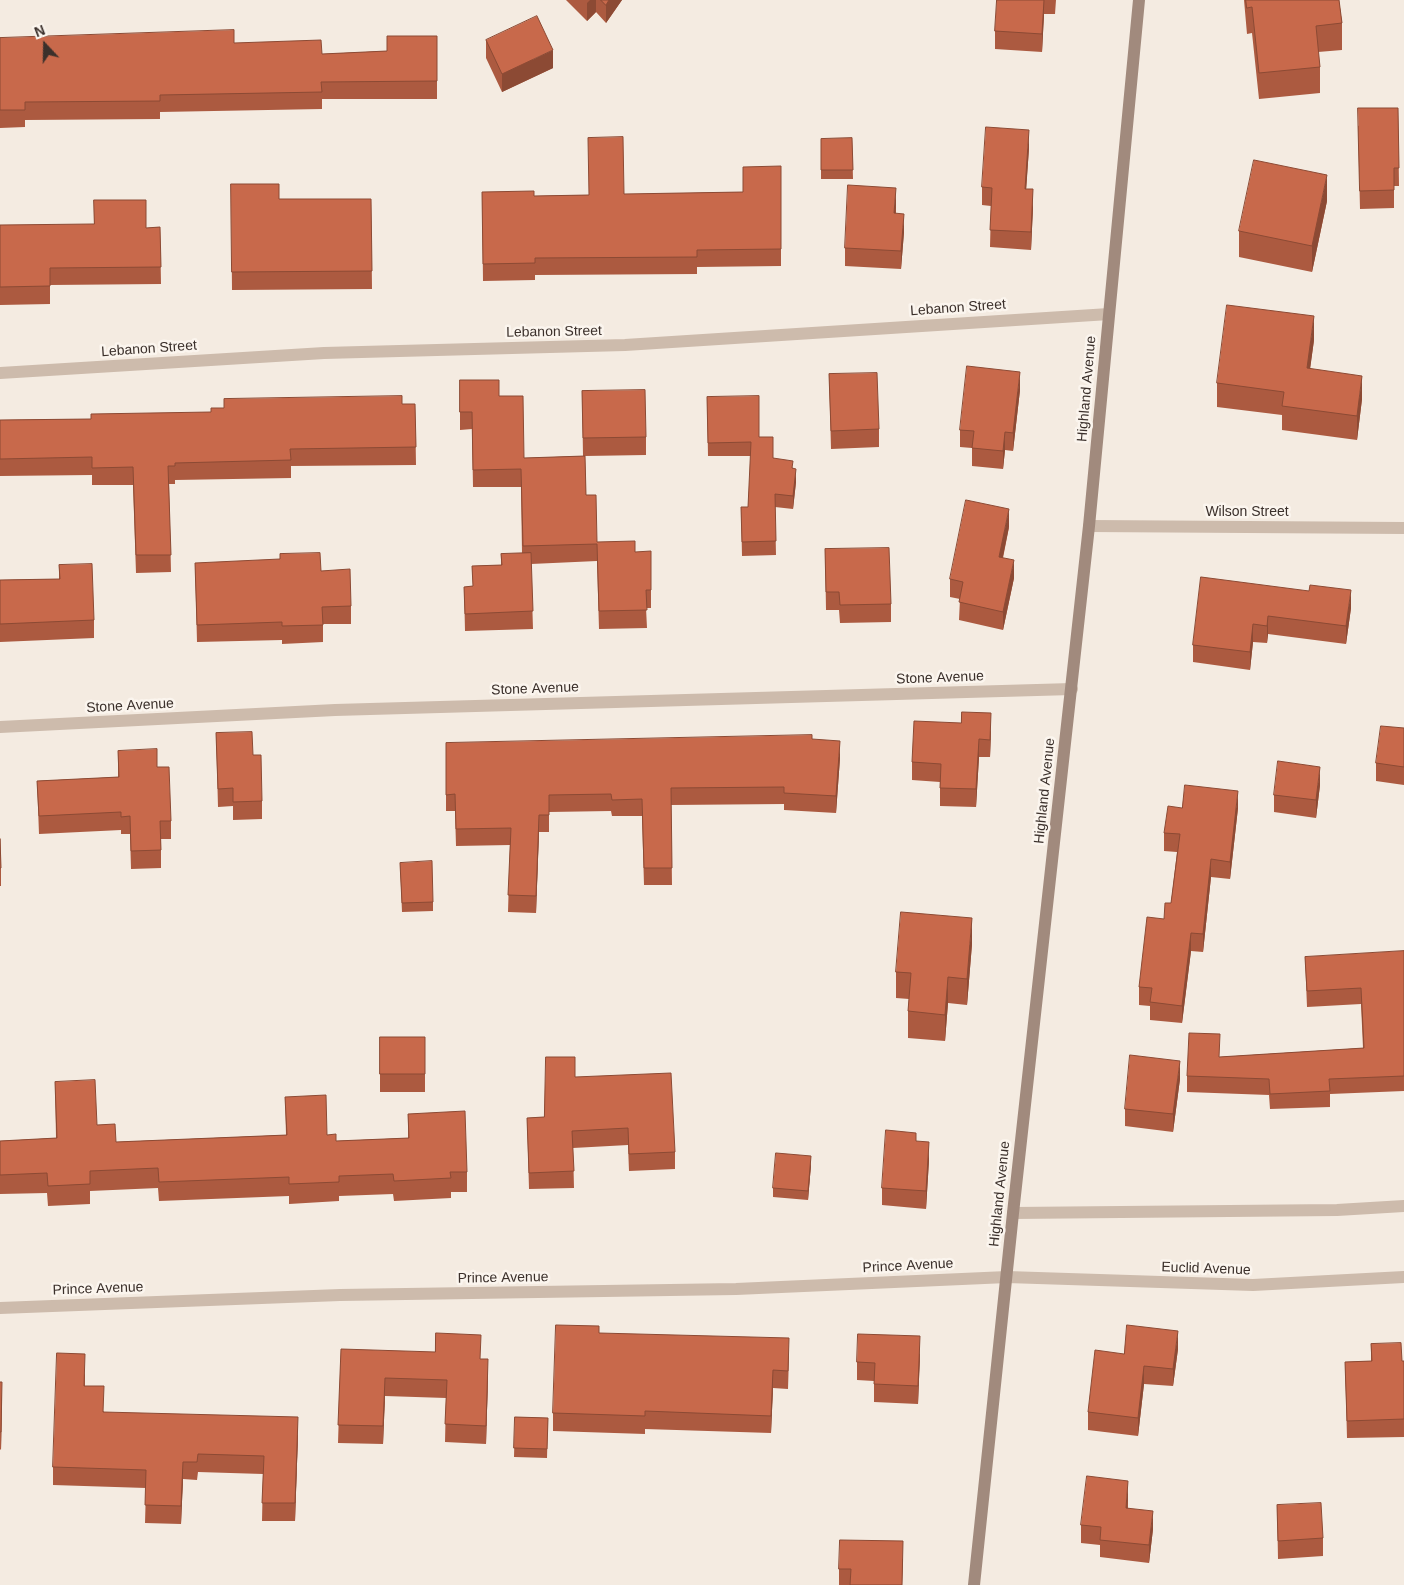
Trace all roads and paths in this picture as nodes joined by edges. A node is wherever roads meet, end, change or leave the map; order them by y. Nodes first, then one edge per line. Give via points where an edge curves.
1 (1139, 0) edge
2 (1109, 314) junction
3 (0, 373) edge
4 (1089, 526) junction
5 (1404, 528) edge
6 (1072, 689) junction
7 (0, 727) edge
8 (1404, 1206) edge
9 (1012, 1212) junction
10 (1007, 1277) junction
11 (1404, 1277) edge
12 (0, 1308) edge
13 (974, 1585) edge

1 - 2 main road, Highland Avenue
2 - 3 street, Lebanon Street via 625,345 324,352
2 - 4 main road, Highland Avenue
4 - 5 street, Wilson Street
4 - 6 main road, Highland Avenue
6 - 7 street, Stone Avenue via 335,710
6 - 9 main road, Highland Avenue
8 - 9 street via 1337,1210
9 - 10 main road, Highland Avenue
10 - 11 street, Euclid Avenue via 1253,1285
10 - 12 street, Prince Avenue via 736,1289 340,1295
10 - 13 main road, Highland Avenue

